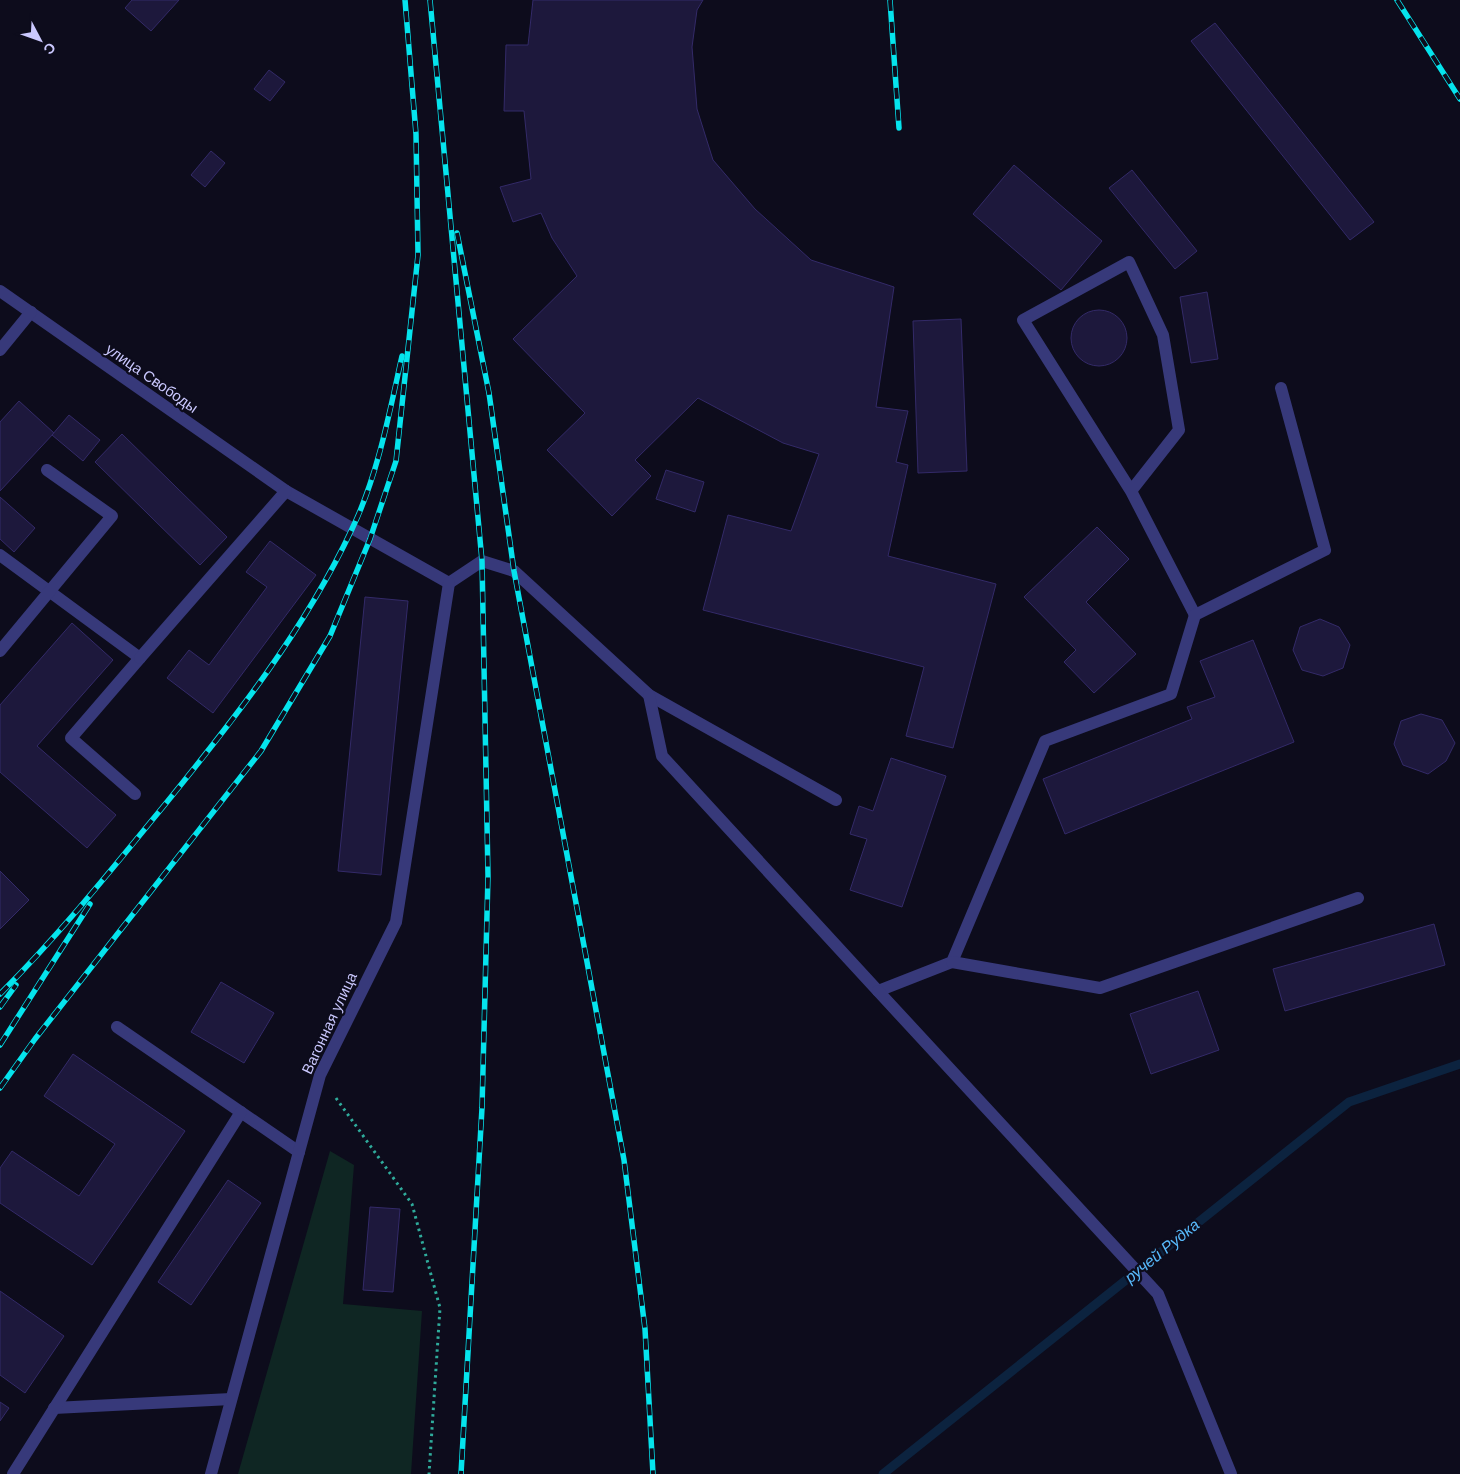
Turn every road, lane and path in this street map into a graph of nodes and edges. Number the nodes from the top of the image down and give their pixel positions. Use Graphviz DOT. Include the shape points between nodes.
graph roads {
  1 [pos="0,291"];
  2 [pos="31,312"];
  3 [pos="0,350"];
  4 [pos="1281,388"];
  5 [pos="47,470"];
  6 [pos="286,491"];
  7 [pos="1131,491"];
  8 [pos="0,555"];
  9 [pos="449,583"];
  10 [pos="50,591"];
  11 [pos="1195,615"];
  12 [pos="0,651"];
  13 [pos="140,658"];
  14 [pos="649,695"];
  15 [pos="135,794"];
  16 [pos="836,800"];
  17 [pos="1358,898"];
  18 [pos="952,962"];
  19 [pos="878,991"];
  20 [pos="117,1027"];
  21 [pos="320,1075"];
  22 [pos="241,1112"];
  23 [pos="299,1152"];
  24 [pos="231,1400"];
  25 [pos="54,1408"];
  26 [pos="13,1474"];
  27 [pos="211,1474"];
  28 [pos="429,1474"];
  29 [pos="1230,1474"];
  1 -- 2 [label="street, улица Свободы"];
  2 -- 3 [label="street"];
  2 -- 6 [label="street, улица Свободы"];
  4 -- 11 [label="street" via="1325,550"];
  5 -- 10 [label="street" via="112,516"];
  6 -- 9 [label="street, улица Свободы"];
  6 -- 13 [label="street"];
  7 -- 7 [label="street" via="1024,320 1129,262 1164,335 1179,430"];
  7 -- 11 [label="street"];
  8 -- 10 [label="street"];
  9 -- 14 [label="street" via="482,561 514,571"];
  9 -- 21 [label="street, Вагонная улица" via="396,922"];
  10 -- 12 [label="street"];
  10 -- 13 [label="street"];
  11 -- 18 [label="street" via="1171,694 1045,741"];
  13 -- 15 [label="street" via="71,738"];
  14 -- 16 [label="street"];
  14 -- 19 [label="street" via="662,756"];
  17 -- 18 [label="street" via="1100,988"];
  18 -- 19 [label="street"];
  19 -- 29 [label="street" via="1158,1294"];
  20 -- 22 [label="street"];
  21 -- 23 [label="street, Вагонная улица"];
  21 -- 28 [label="path" via="412,1204 440,1308"];
  22 -- 23 [label="street"];
  22 -- 25 [label="street"];
  23 -- 24 [label="street, Вагонная улица"];
  24 -- 25 [label="street"];
  24 -- 27 [label="street, Вагонная улица"];
  25 -- 26 [label="street"];
}
